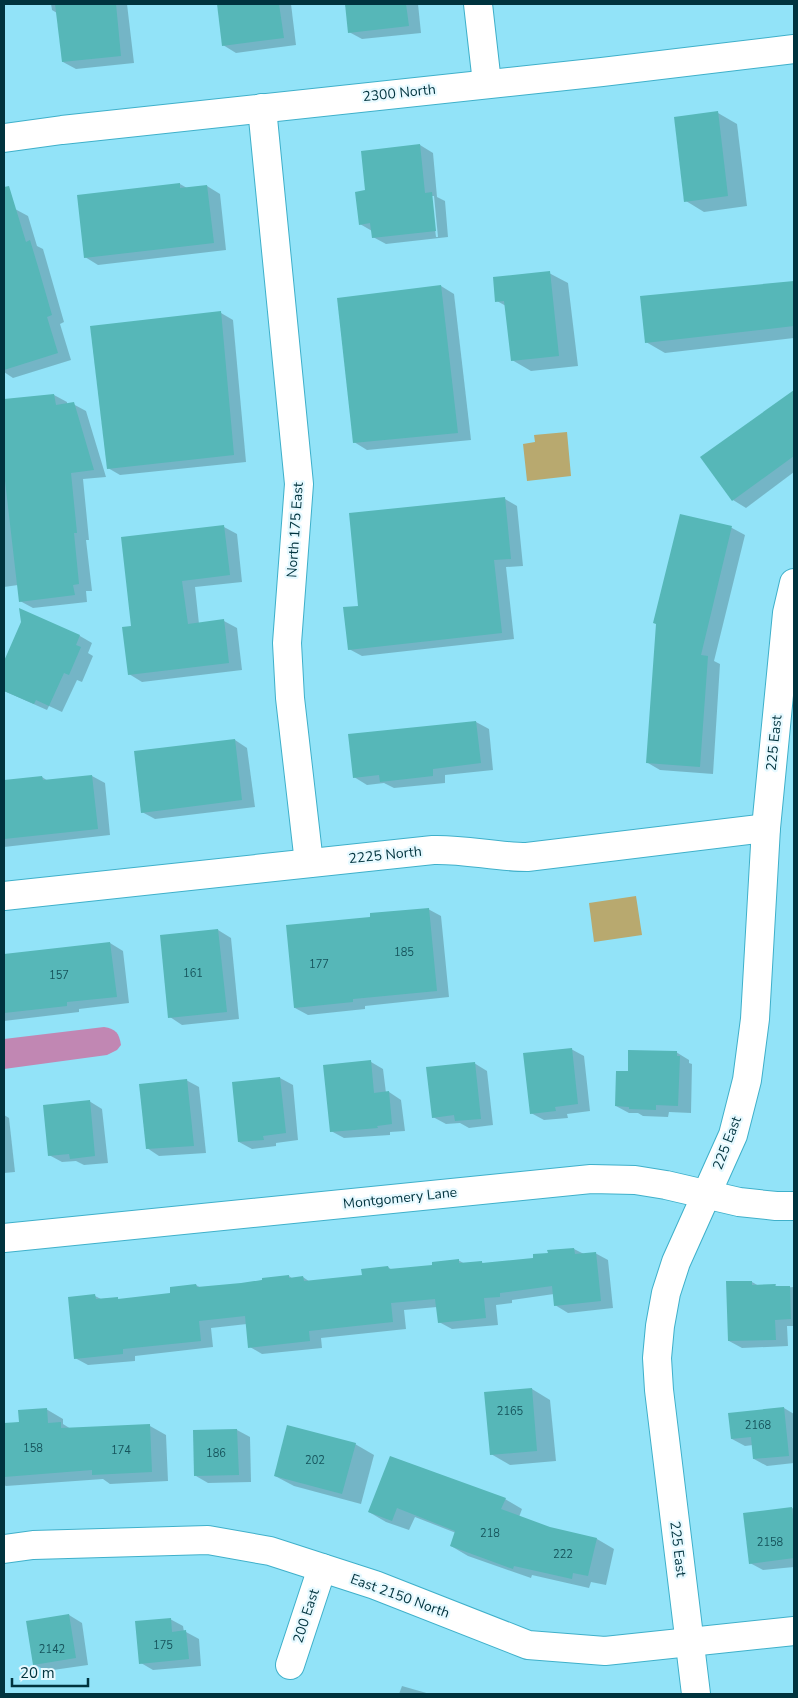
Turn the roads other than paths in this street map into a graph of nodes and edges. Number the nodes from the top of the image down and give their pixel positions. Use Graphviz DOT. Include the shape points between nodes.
graph roads {
  1 [pos="478,4"];
  2 [pos="794,49"];
  3 [pos="487,83"];
  4 [pos="262,108"];
  5 [pos="4,138"];
  6 [pos="794,583"];
  7 [pos="766,828"];
  8 [pos="309,863"];
  9 [pos="4,896"];
  10 [pos="706,1195"];
  11 [pos="794,1206"];
  12 [pos="4,1238"];
  13 [pos="4,1549"];
  14 [pos="322,1568"];
  15 [pos="794,1631"];
  16 [pos="690,1642"];
  17 [pos="290,1665"];
  18 [pos="696,1694"];
  1 -- 3 [label="street"];
  2 -- 3 [label="street, 2300 North"];
  3 -- 4 [label="street, 2300 North"];
  4 -- 5 [label="street, 2300 North"];
  4 -- 8 [label="street, North 175 East" via="299,484 287,644"];
  6 -- 7 [label="street, 225 East" via="787,613"];
  7 -- 8 [label="street, 2225 North" via="527,857 451,849"];
  7 -- 10 [label="street, 225 East" via="755,1019 747,1080 733,1135"];
  8 -- 9 [label="street, 2225 North"];
  10 -- 11 [label="street, Montgomery Lane" via="739,1202"];
  10 -- 12 [label="street, Montgomery Lane" via="659,1184 591,1179"];
  10 -- 16 [label="street, 225 East" via="676,1262 666,1294 657,1358"];
  13 -- 14 [label="street, East 2150 North" via="33,1545 208,1540 270,1550"];
  14 -- 16 [label="street, East 2150 North" via="375,1585 528,1645 605,1651"];
  14 -- 17 [label="street, 200 East"];
  15 -- 16 [label="street, East 2150 North"];
  16 -- 18 [label="street, 225 East"];
}
